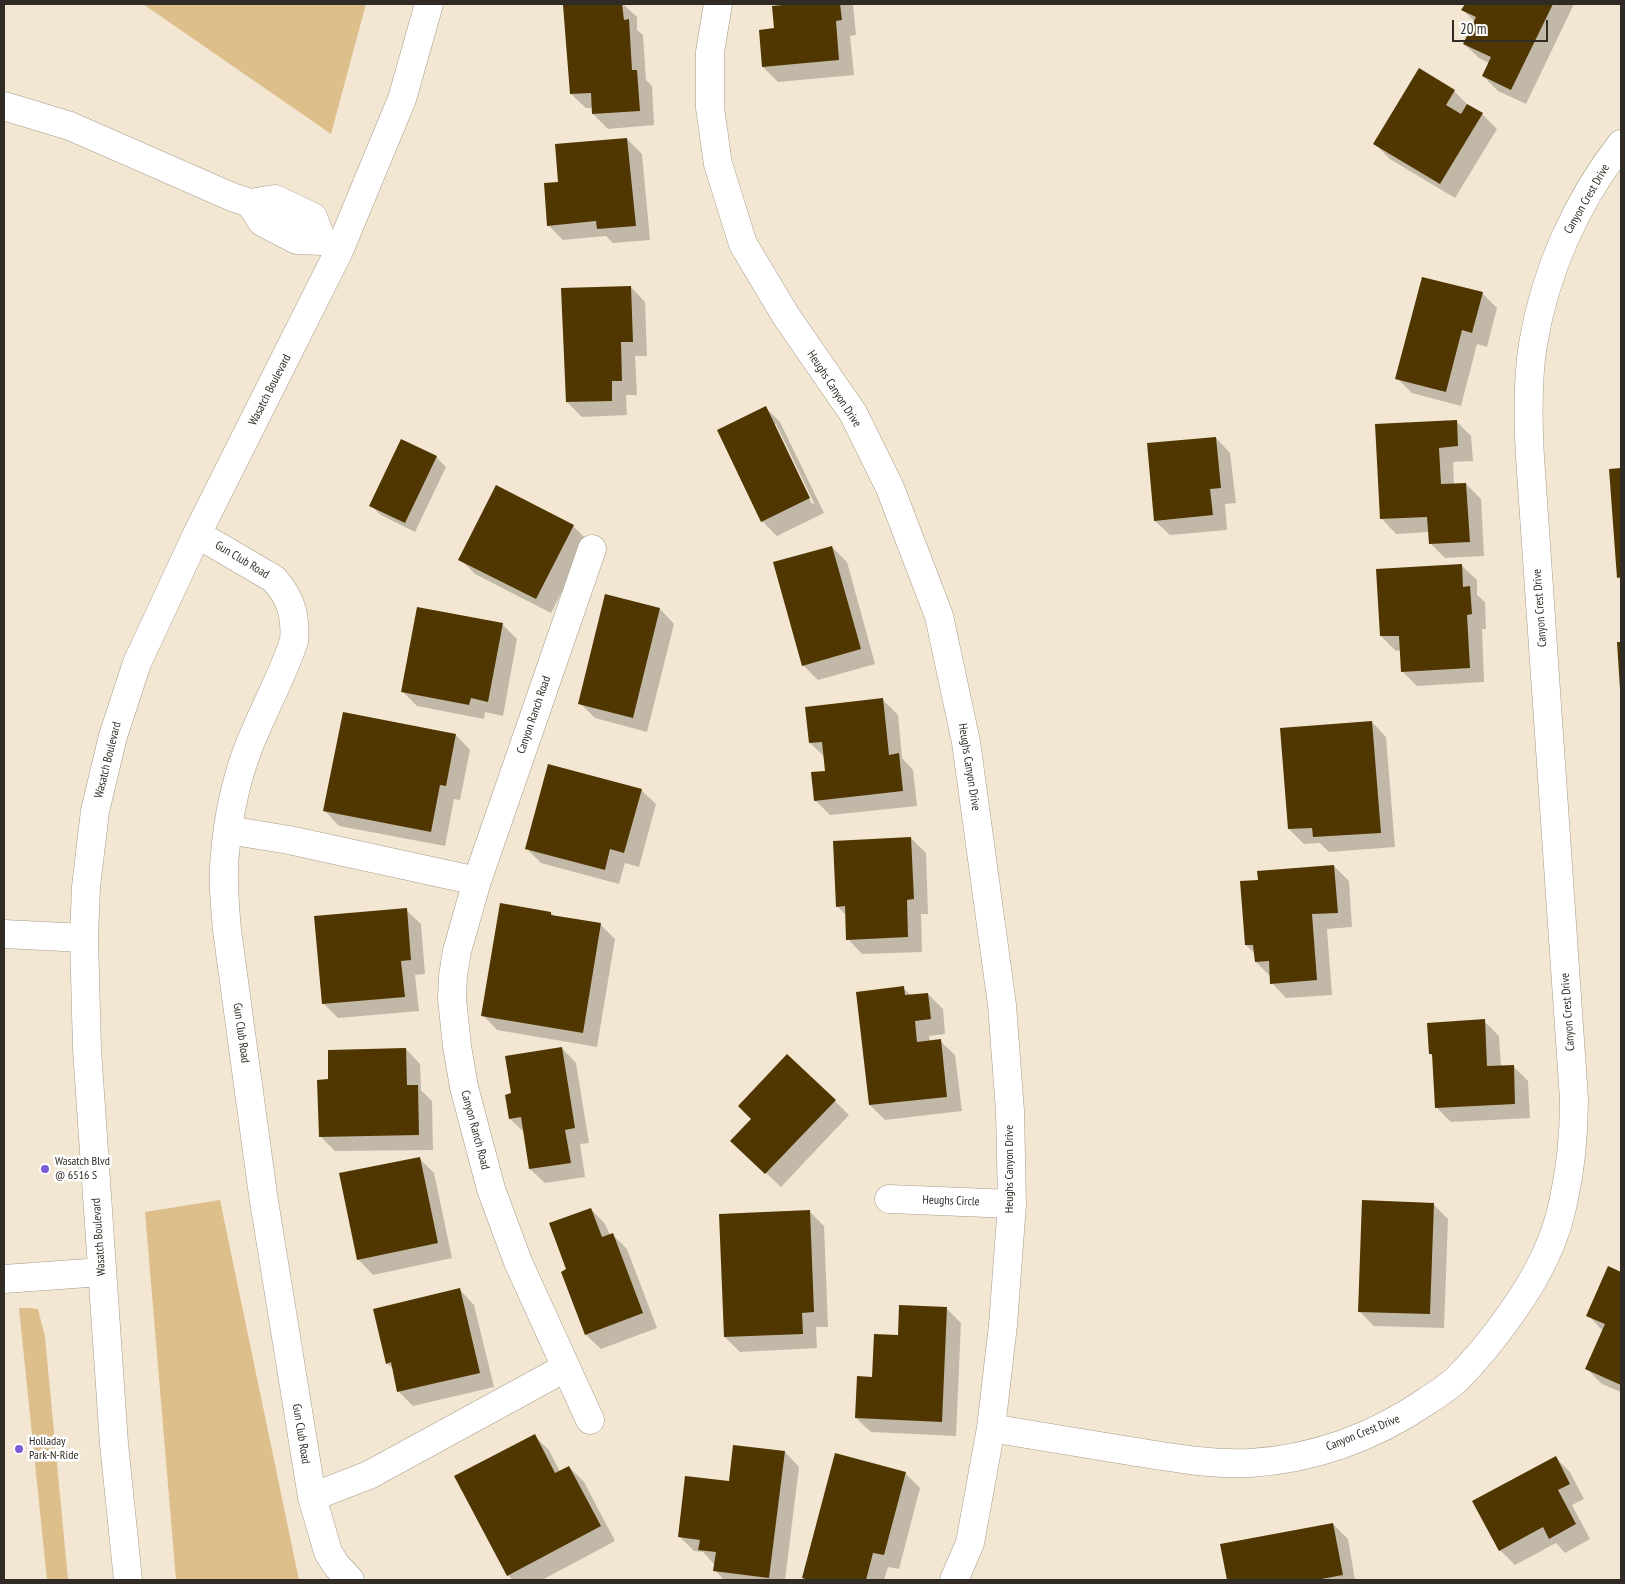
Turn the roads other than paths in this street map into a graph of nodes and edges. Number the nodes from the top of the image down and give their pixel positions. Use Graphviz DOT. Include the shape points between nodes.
graph roads {
  1 [pos="429,4"];
  2 [pos="718,4"];
  3 [pos="4,106"];
  4 [pos="1621,144"];
  5 [pos="331,246"];
  6 [pos="197,534"];
  7 [pos="592,549"];
  8 [pos="228,830"];
  9 [pos="477,881"];
  10 [pos="4,934"];
  11 [pos="84,938"];
  12 [pos="889,1199"];
  13 [pos="1012,1204"];
  14 [pos="102,1272"];
  15 [pos="4,1279"];
  16 [pos="565,1368"];
  17 [pos="590,1420"];
  18 [pos="990,1428"];
  19 [pos="312,1497"];
  20 [pos="128,1580"];
  21 [pos="350,1580"];
  22 [pos="954,1580"];
  1 -- 5 [label="street, Wasatch Boulevard" via="402,99"];
  2 -- 13 [label="street, Heughs Canyon Drive" via="710,52 710,108 718,164 743,244 786,316 853,413 890,488 940,616 966,742 1002,1005 1010,1112"];
  3 -- 5 [label="street" via="70,126 250,202 262,222 297,240"];
  4 -- 18 [label="street, Canyon Crest Drive" via="1587,194 1555,263 1540,308 1529,383 1530,458 1574,1129 1563,1204 1537,1273 1500,1330 1454,1381 1405,1416 1378,1430 1312,1454 1249,1463 1217,1462 1172,1458"];
  5 -- 6 [label="street, Wasatch Boulevard"];
  6 -- 8 [label="street, Gun Club Road" via="274,580 290,601 294,614 294,641 243,763"];
  6 -- 11 [label="street, Wasatch Boulevard" via="137,663 113,736 95,811"];
  7 -- 9 [label="street, Canyon Ranch Road"];
  8 -- 9 [label="street"];
  8 -- 19 [label="street, Gun Club Road" via="224,880 227,930 263,1195"];
  9 -- 16 [label="street, Canyon Ranch Road" via="453,976 456,1046 491,1190 518,1262"];
  10 -- 11 [label="street"];
  11 -- 14 [label="street, Wasatch Boulevard" via="87,1049"];
  12 -- 13 [label="street, Heughs Circle"];
  13 -- 18 [label="street, Heughs Canyon Drive" via="1003,1325"];
  14 -- 15 [label="street"];
  14 -- 20 [label="street, Wasatch Boulevard" via="114,1444"];
  16 -- 17 [label="street, Canyon Ranch Road"];
  16 -- 19 [label="street" via="369,1475"];
  18 -- 22 [label="street, Heughs Canyon Drive" via="970,1543"];
  19 -- 21 [label="street, Gun Club Road" via="328,1552"];
}
